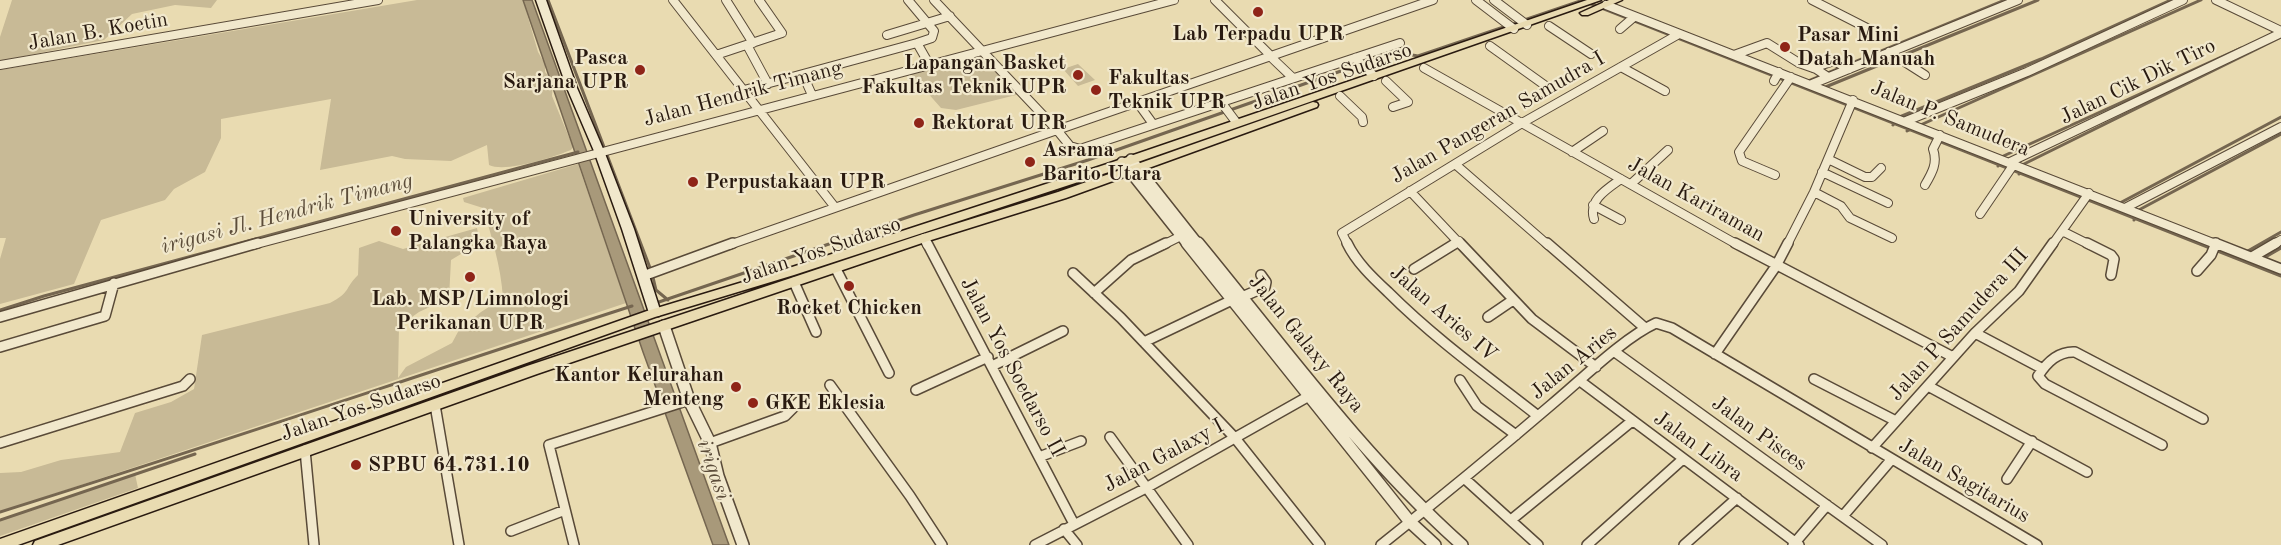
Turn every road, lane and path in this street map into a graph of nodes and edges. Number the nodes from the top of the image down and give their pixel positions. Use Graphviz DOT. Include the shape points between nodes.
graph roads {
  1 [pos="378,0"];
  2 [pos="542,0"];
  3 [pos="673,0"];
  4 [pos="726,0"];
  5 [pos="759,0"];
  6 [pos="908,0"];
  7 [pos="934,0"];
  8 [pos="1174,0"];
  9 [pos="1215,0"];
  10 [pos="1433,0"];
  11 [pos="1476,0"];
  12 [pos="1494,0"];
  13 [pos="1617,0"];
  14 [pos="1812,0"];
  15 [pos="2018,0"];
  16 [pos="2183,0"];
  17 [pos="2216,0"];
  18 [pos="1595,4"];
  19 [pos="950,16"];
  20 [pos="1630,20"];
  21 [pos="928,24"];
  22 [pos="1520,24"];
  23 [pos="1549,26"];
  24 [pos="1867,28"];
  25 [pos="1620,29"];
  26 [pos="2281,32"];
  27 [pos="887,35"];
  28 [pos="1674,37"];
  29 [pos="917,43"];
  30 [pos="1400,43"];
  31 [pos="750,44"];
  32 [pos="1490,46"];
  33 [pos="982,51"];
  34 [pos="1889,52"];
  35 [pos="1591,54"];
  36 [pos="716,55"];
  37 [pos="1734,55"];
  38 [pos="1272,58"];
  39 [pos="1359,61"];
  40 [pos="929,64"];
  41 [pos="0,65"];
  42 [pos="1621,67"];
  43 [pos="1424,68"];
  44 [pos="1813,68"];
  45 [pos="1849,69"];
  46 [pos="802,75"];
  47 [pos="1925,75"];
  48 [pos="1374,76"];
  49 [pos="1828,77"];
  50 [pos="1293,78"];
  51 [pos="1386,81"];
  52 [pos="1788,81"];
  53 [pos="768,84"];
  54 [pos="1812,84"];
  55 [pos="1550,89"];
  56 [pos="744,90"];
  57 [pos="1665,91"];
  58 [pos="812,95"];
  59 [pos="1340,96"];
  60 [pos="1316,100"];
  61 [pos="1850,105"];
  62 [pos="1140,106"];
  63 [pos="1225,107"];
  64 [pos="1393,107"];
  65 [pos="760,109"];
  66 [pos="1906,121"];
  67 [pos="1236,122"];
  68 [pos="1364,122"];
  69 [pos="1522,123"];
  70 [pos="1153,124"];
  71 [pos="2281,127"];
  72 [pos="1057,130"];
  73 [pos="1603,131"];
  74 [pos="1940,135"];
  75 [pos="1668,150"];
  76 [pos="1572,152"];
  77 [pos="596,153"];
  78 [pos="1828,159"];
  79 [pos="2012,163"];
  80 [pos="1455,164"];
  81 [pos="1130,165"];
  82 [pos="1881,168"];
  83 [pos="1822,172"];
  84 [pos="1775,175"];
  85 [pos="1621,179"];
  86 [pos="1631,184"];
  87 [pos="1925,185"];
  88 [pos="1410,191"];
  89 [pos="1814,192"];
  90 [pos="2089,193"];
  91 [pos="1888,203"];
  92 [pos="1593,205"];
  93 [pos="834,206"];
  94 [pos="2125,208"];
  95 [pos="1980,214"];
  96 [pos="1594,219"];
  97 [pos="1621,220"];
  98 [pos="1347,228"];
  99 [pos="2062,231"];
  100 [pos="1181,236"];
  101 [pos="924,238"];
  102 [pos="1892,238"];
  103 [pos="2281,240"];
  104 [pos="1459,241"];
  105 [pos="2216,243"];
  106 [pos="2252,257"];
  107 [pos="198,259"];
  108 [pos="1776,266"];
  109 [pos="1414,268"];
  110 [pos="196,269"];
  111 [pos="836,269"];
  112 [pos="1213,269"];
  113 [pos="2281,269"];
  114 [pos="2197,271"];
  115 [pos="1073,273"];
  116 [pos="2111,275"];
  117 [pos="643,276"];
  118 [pos="1262,276"];
  119 [pos="792,277"];
  120 [pos="114,283"];
  121 [pos="1094,293"];
  122 [pos="1237,298"];
  123 [pos="1513,300"];
  124 [pos="652,308"];
  125 [pos="0,317"];
  126 [pos="1488,317"];
  127 [pos="659,327"];
  128 [pos="1645,328"];
  129 [pos="1063,331"];
  130 [pos="816,332"];
  131 [pos="1975,333"];
  132 [pos="1144,342"];
  133 [pos="0,347"];
  134 [pos="1615,352"];
  135 [pos="1715,354"];
  136 [pos="1953,357"];
  137 [pos="990,361"];
  138 [pos="1596,367"];
  139 [pos="1295,369"];
  140 [pos="2043,369"];
  141 [pos="889,373"];
  142 [pos="495,377"];
  143 [pos="190,379"];
  144 [pos="1814,379"];
  145 [pos="1460,380"];
  146 [pos="1580,381"];
  147 [pos="830,385"];
  148 [pos="1928,386"];
  149 [pos="916,390"];
  150 [pos="1309,396"];
  151 [pos="801,400"];
  152 [pos="683,402"];
  153 [pos="435,405"];
  154 [pos="1538,416"];
  155 [pos="2203,419"];
  156 [pos="1632,421"];
  157 [pos="1896,421"];
  158 [pos="1516,435"];
  159 [pos="1110,436"];
  160 [pos="1235,438"];
  161 [pos="1081,441"];
  162 [pos="2032,441"];
  163 [pos="0,443"];
  164 [pos="710,443"];
  165 [pos="2162,445"];
  166 [pos="1872,448"];
  167 [pos="305,450"];
  168 [pos="1039,457"];
  169 [pos="1683,459"];
  170 [pos="1891,460"];
  171 [pos="2087,472"];
  172 [pos="2007,478"];
  173 [pos="1466,479"];
  174 [pos="1146,488"];
  175 [pos="194,489"];
  176 [pos="150,498"];
  177 [pos="1737,498"];
  178 [pos="1827,505"];
  179 [pos="566,510"];
  180 [pos="1424,511"];
  181 [pos="1843,516"];
  182 [pos="1071,519"];
  183 [pos="1511,520"];
  184 [pos="1410,522"];
  185 [pos="1064,529"];
  186 [pos="511,531"];
  187 [pos="1796,544"];
  188 [pos="0,545"];
  189 [pos="40,545"];
  190 [pos="48,545"];
  191 [pos="314,545"];
  192 [pos="459,545"];
  193 [pos="574,545"];
  194 [pos="743,545"];
  195 [pos="942,545"];
  196 [pos="1035,545"];
  197 [pos="1077,545"];
  198 [pos="1188,545"];
  199 [pos="1320,545"];
  200 [pos="1381,545"];
  201 [pos="1436,545"];
  202 [pos="1462,545"];
  203 [pos="1538,545"];
  204 [pos="1587,545"];
  205 [pos="1684,545"];
  206 [pos="1882,545"];
  207 [pos="2037,545"];
  1 -- 41 [label="street, Jalan B. Koetin"];
  2 -- 77 [label="main road"];
  3 -- 36 [label="street"];
  4 -- 31 [label="street"];
  5 -- 31 [label="street" via="782,33"];
  6 -- 21 [label="street"];
  7 -- 19 [label="street"];
  8 -- 33 [label="street, Jalan Hendrik Timang"];
  9 -- 38 [label="street"];
  10 -- 38 [label="street"];
  11 -- 22 [label="street" via="1504,21"];
  12 -- 22 [label="street"];
  13 -- 18 [label="main road, Jalan Yos Sudarso"];
  14 -- 24 [label="street"];
  15 -- 34 [label="street"];
  16 -- 66 [label="street" via="2027,72"];
  17 -- 26 [label="street"];
  18 -- 20 [label="street, Jalan P. Samudera"];
  18 -- 22 [label="main road, Jalan Yos Sudarso"];
  18 -- 23 [label="main road, Jalan Yos Sudarso"];
  19 -- 21 [label="street"];
  19 -- 33 [label="street"];
  20 -- 25 [label="street"];
  20 -- 28 [label="street, Jalan P. Samudera"];
  21 -- 27 [label="street"];
  21 -- 29 [label="street" via="934,36"];
  22 -- 48 [label="main road, Jalan Yos Sudarso"];
  23 -- 32 [label="main road, Jalan Yos Sudarso"];
  23 -- 35 [label="street"];
  26 -- 79 [label="street, Jalan Cik Dik Tiro"];
  28 -- 37 [label="street, Jalan P. Samudera"];
  28 -- 42 [label="street, Jalan Pangeran Samudra I"];
  29 -- 40 [label="street"];
  29 -- 46 [label="street"];
  30 -- 39 [label="street"];
  31 -- 36 [label="street"];
  31 -- 53 [label="street"];
  32 -- 43 [label="main road, Jalan Yos Sudarso"];
  32 -- 55 [label="street"];
  33 -- 40 [label="street, Jalan Hendrik Timang"];
  33 -- 72 [label="street"];
  34 -- 45 [label="street"];
  34 -- 47 [label="street"];
  36 -- 56 [label="street"];
  37 -- 44 [label="street" via="1767,43"];
  37 -- 52 [label="street, Jalan P. Samudera"];
  38 -- 50 [label="street"];
  38 -- 72 [label="street"];
  39 -- 48 [label="street"];
  39 -- 50 [label="street"];
  40 -- 58 [label="street, Jalan Hendrik Timang"];
  42 -- 57 [label="street"];
  42 -- 69 [label="street, Jalan Pangeran Samudra I"];
  43 -- 51 [label="main road, Jalan Yos Sudarso"];
  43 -- 69 [label="street, Jalan Kariraman"];
  44 -- 45 [label="street" via="1834,61"];
  44 -- 49 [label="street"];
  45 -- 49 [label="street"];
  46 -- 53 [label="street"];
  46 -- 58 [label="street"];
  48 -- 60 [label="main road, Jalan Yos Sudarso"];
  49 -- 54 [label="street"];
  50 -- 63 [label="street"];
  51 -- 59 [label="main road, Jalan Yos Sudarso"];
  51 -- 64 [label="street" via="1408,102"];
  52 -- 54 [label="street, Jalan P. Samudera"];
  52 -- 84 [label="street" via="1739,152 1742,161"];
  53 -- 56 [label="street"];
  54 -- 61 [label="street, Jalan P. Samudera"];
  56 -- 65 [label="street"];
  58 -- 65 [label="street, Jalan Hendrik Timang"];
  59 -- 60 [label="main road, Jalan Yos Sudarso"];
  59 -- 68 [label="street"];
  60 -- 67 [label="main road, Jalan Yos Sudarso"];
  60 -- 81 [label="main road, Jalan Yos Sudarso"];
  61 -- 66 [label="street, Jalan P. Samudera"];
  61 -- 78 [label="street"];
  62 -- 70 [label="street"];
  63 -- 67 [label="street"];
  63 -- 70 [label="street"];
  65 -- 77 [label="street, Jalan Hendrik Timang"];
  65 -- 93 [label="street"];
  66 -- 74 [label="street, Jalan P. Samudera"];
  67 -- 81 [label="main road, Jalan Yos Sudarso"];
  69 -- 76 [label="street, Jalan Kariraman"];
  69 -- 80 [label="street, Jalan Pangeran Samudra I"];
  70 -- 72 [label="street" via="1076,149"];
  71 -- 94 [label="street"];
  72 -- 93 [label="street"];
  73 -- 76 [label="street"];
  74 -- 79 [label="street, Jalan P. Samudera"];
  74 -- 87 [label="street" via="1935,146 1937,158"];
  75 -- 86 [label="street"];
  76 -- 85 [label="street, Jalan Kariraman"];
  77 -- 107 [label="street, Jalan Hendrik Timang"];
  77 -- 117 [label="main road"];
  78 -- 82 [label="street" via="1865,177 1872,177"];
  78 -- 83 [label="street"];
  79 -- 90 [label="street, Jalan P. Samudera"];
  79 -- 95 [label="street"];
  80 -- 88 [label="street, Jalan Pangeran Samudra I"];
  80 -- 128 [label="street"];
  81 -- 100 [label="street, Jalan Galaxy Raya"];
  81 -- 101 [label="main road, Jalan Yos Sudarso" via="1062,195"];
  81 -- 112 [label="street, Jalan Galaxy Raya"];
  81 -- 119 [label="main road, Jalan Yos Sudarso"];
  83 -- 89 [label="street"];
  83 -- 91 [label="street"];
  85 -- 86 [label="street, Jalan Kariraman"];
  85 -- 92 [label="street"];
  86 -- 108 [label="street, Jalan Kariraman"];
  88 -- 98 [label="street, Jalan Pangeran Samudra I"];
  88 -- 104 [label="street"];
  89 -- 102 [label="street" via="1836,202 1850,218"];
  89 -- 108 [label="street"];
  90 -- 94 [label="street, Jalan P. Samudera"];
  90 -- 99 [label="street, Jalan P Samudera III"];
  92 -- 96 [label="street"];
  92 -- 97 [label="street"];
  93 -- 117 [label="street"];
  94 -- 105 [label="street, Jalan P. Samudera"];
  98 -- 154 [label="street, Jalan Aries IV" via="1342,233 1344,240 1386,290"];
  99 -- 116 [label="street" via="2110,255 2114,259"];
  99 -- 131 [label="street, Jalan P Samudera III" via="2019,291"];
  100 -- 112 [label="street, Jalan Galaxy Raya"];
  100 -- 121 [label="street" via="1131,260"];
  101 -- 111 [label="main road, Jalan Yos Sudarso"];
  101 -- 137 [label="street, Jalan Yos Soedarso II"];
  103 -- 106 [label="street"];
  104 -- 109 [label="street"];
  104 -- 123 [label="street"];
  105 -- 106 [label="street, Jalan P. Samudera"];
  105 -- 114 [label="street"];
  106 -- 113 [label="street, Jalan P. Samudera"];
  107 -- 110 [label="street"];
  107 -- 120 [label="street"];
  108 -- 135 [label="street"];
  108 -- 136 [label="street, Jalan Kariraman"];
  111 -- 119 [label="main road, Jalan Yos Sudarso"];
  111 -- 141 [label="street"];
  112 -- 122 [label="street, Jalan Galaxy Raya"];
  115 -- 121 [label="street"];
  117 -- 124 [label="main road"];
  118 -- 122 [label="street" via="1265,287"];
  119 -- 124 [label="main road, Jalan Yos Sudarso"];
  119 -- 127 [label="main road, Jalan Yos Sudarso"];
  119 -- 130 [label="street"];
  120 -- 125 [label="street"];
  120 -- 133 [label="street" via="105,316"];
  121 -- 132 [label="street"];
  122 -- 132 [label="street"];
  122 -- 139 [label="street, Jalan Galaxy Raya"];
  123 -- 126 [label="street"];
  123 -- 138 [label="street" via="1540,327"];
  124 -- 142 [label="main road, Jalan Yos Sudarso" via="631,321"];
  127 -- 142 [label="main road, Jalan Yos Sudarso"];
  127 -- 152 [label="street"];
  128 -- 134 [label="street, Jalan Aries"];
  128 -- 135 [label="street, Jalan Aries" via="1662,323"];
  129 -- 137 [label="street"];
  131 -- 136 [label="street, Jalan P Samudera III"];
  131 -- 140 [label="street"];
  132 -- 160 [label="street"];
  134 -- 138 [label="street, Jalan Aries"];
  134 -- 178 [label="street, Jalan Pisces"];
  135 -- 166 [label="street, Jalan Aries"];
  136 -- 148 [label="street, Jalan P Samudera III"];
  137 -- 149 [label="street"];
  137 -- 168 [label="street, Jalan Yos Soedarso II"];
  138 -- 146 [label="street, Jalan Aries"];
  139 -- 150 [label="street, Jalan Galaxy Raya"];
  139 -- 180 [label="street, Jalan Galaxy Raya"];
  140 -- 155 [label="street" via="2060,353 2075,352"];
  140 -- 165 [label="street" via="2038,376 2045,384"];
  142 -- 153 [label="main road, Jalan Yos Sudarso"];
  142 -- 176 [label="main road, Jalan Yos Sudarso"];
  143 -- 163 [label="street" via="183,386"];
  144 -- 157 [label="street"];
  145 -- 158 [label="street" via="1477,406"];
  146 -- 154 [label="street, Jalan Aries"];
  146 -- 156 [label="street, Jalan Libra"];
  147 -- 195 [label="street"];
  148 -- 157 [label="street, Jalan P Samudera III"];
  148 -- 162 [label="street"];
  150 -- 160 [label="street, Jalan Galaxy I"];
  150 -- 184 [label="street, Jalan Galaxy Raya"];
  151 -- 164 [label="street" via="785,417"];
  152 -- 164 [label="street"];
  152 -- 179 [label="street" via="549,445"];
  153 -- 167 [label="main road, Jalan Yos Sudarso"];
  153 -- 192 [label="street"];
  154 -- 158 [label="street, Jalan Aries"];
  156 -- 169 [label="street, Jalan Libra"];
  156 -- 183 [label="street"];
  157 -- 166 [label="street, Jalan P Samudera III"];
  158 -- 173 [label="street, Jalan Aries"];
  159 -- 174 [label="street"];
  160 -- 174 [label="street, Jalan Galaxy I"];
  160 -- 199 [label="street"];
  161 -- 168 [label="street"];
  162 -- 171 [label="street"];
  162 -- 172 [label="street"];
  164 -- 194 [label="street"];
  166 -- 170 [label="street, Jalan Sagitarius"];
  167 -- 175 [label="main road, Jalan Yos Sudarso"];
  167 -- 191 [label="street"];
  168 -- 182 [label="street, Jalan Yos Soedarso II"];
  169 -- 177 [label="street, Jalan Libra"];
  169 -- 204 [label="street"];
  170 -- 181 [label="street"];
  170 -- 207 [label="street, Jalan Sagitarius"];
  173 -- 180 [label="street, Jalan Aries"];
  173 -- 183 [label="street"];
  174 -- 182 [label="street, Jalan Galaxy I"];
  174 -- 198 [label="street"];
  175 -- 176 [label="main road, Jalan Yos Sudarso"];
  175 -- 190 [label="street"];
  176 -- 188 [label="main road, Jalan Yos Sudarso"];
  176 -- 189 [label="main road, Jalan Yos Sudarso"];
  177 -- 187 [label="street, Jalan Libra"];
  177 -- 205 [label="street"];
  178 -- 181 [label="street, Jalan Pisces"];
  178 -- 187 [label="street"];
  179 -- 186 [label="street"];
  179 -- 193 [label="street"];
  180 -- 184 [label="street"];
  180 -- 202 [label="street, Jalan Galaxy Raya"];
  181 -- 206 [label="street, Jalan Pisces"];
  182 -- 185 [label="street, Jalan Galaxy I"];
  183 -- 203 [label="street"];
  184 -- 200 [label="street"];
  184 -- 201 [label="street, Jalan Galaxy Raya"];
  185 -- 196 [label="street, Jalan Galaxy I"];
  185 -- 197 [label="street"];
}
